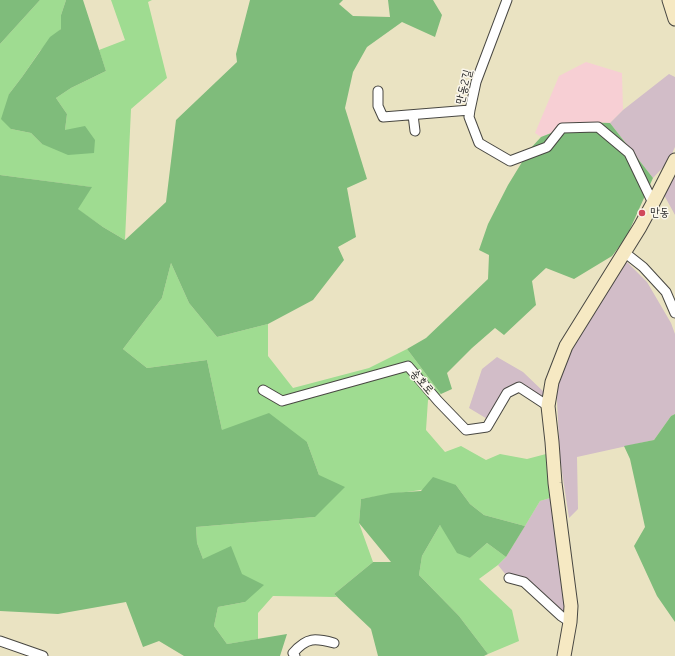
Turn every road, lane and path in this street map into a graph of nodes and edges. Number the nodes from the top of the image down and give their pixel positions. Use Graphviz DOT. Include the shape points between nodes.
graph roads {
  1 [pos="507,0"];
  2 [pos="669,0"];
  3 [pos="675,18"];
  4 [pos="378,91"];
  5 [pos="470,110"];
  6 [pos="413,115"];
  7 [pos="415,131"];
  8 [pos="675,160"];
  9 [pos="654,203"];
  10 [pos="624,252"];
  11 [pos="675,313"];
  12 [pos="263,390"];
  13 [pos="548,406"];
  14 [pos="509,578"];
  15 [pos="570,622"];
  16 [pos="0,641"];
  17 [pos="334,644"];
  18 [pos="43,656"];
  19 [pos="295,656"];
  20 [pos="564,656"];
  1 -- 5 [label="street, 만동2길" via="476,82"];
  2 -- 3 [label="main road"];
  4 -- 6 [label="street" via="378,106 383,117"];
  5 -- 6 [label="street"];
  5 -- 9 [label="street, 만동2길" via="469,117 479,143 510,161 547,147 562,128 598,127 629,153"];
  6 -- 7 [label="street"];
  8 -- 9 [label="main road"];
  9 -- 10 [label="main road"];
  10 -- 11 [label="street" via="643,267 666,292"];
  10 -- 13 [label="main road" via="566,346 552,382"];
  12 -- 13 [label="street, 송호로" via="282,401 408,366 466,430 487,427 507,393 519,387"];
  13 -- 15 [label="main road" via="571,606"];
  14 -- 15 [label="street" via="524,582"];
  15 -- 20 [label="main road"];
  16 -- 18 [label="street"];
  17 -- 19 [label="street" via="319,639 308,641 301,644 293,653"];
}
